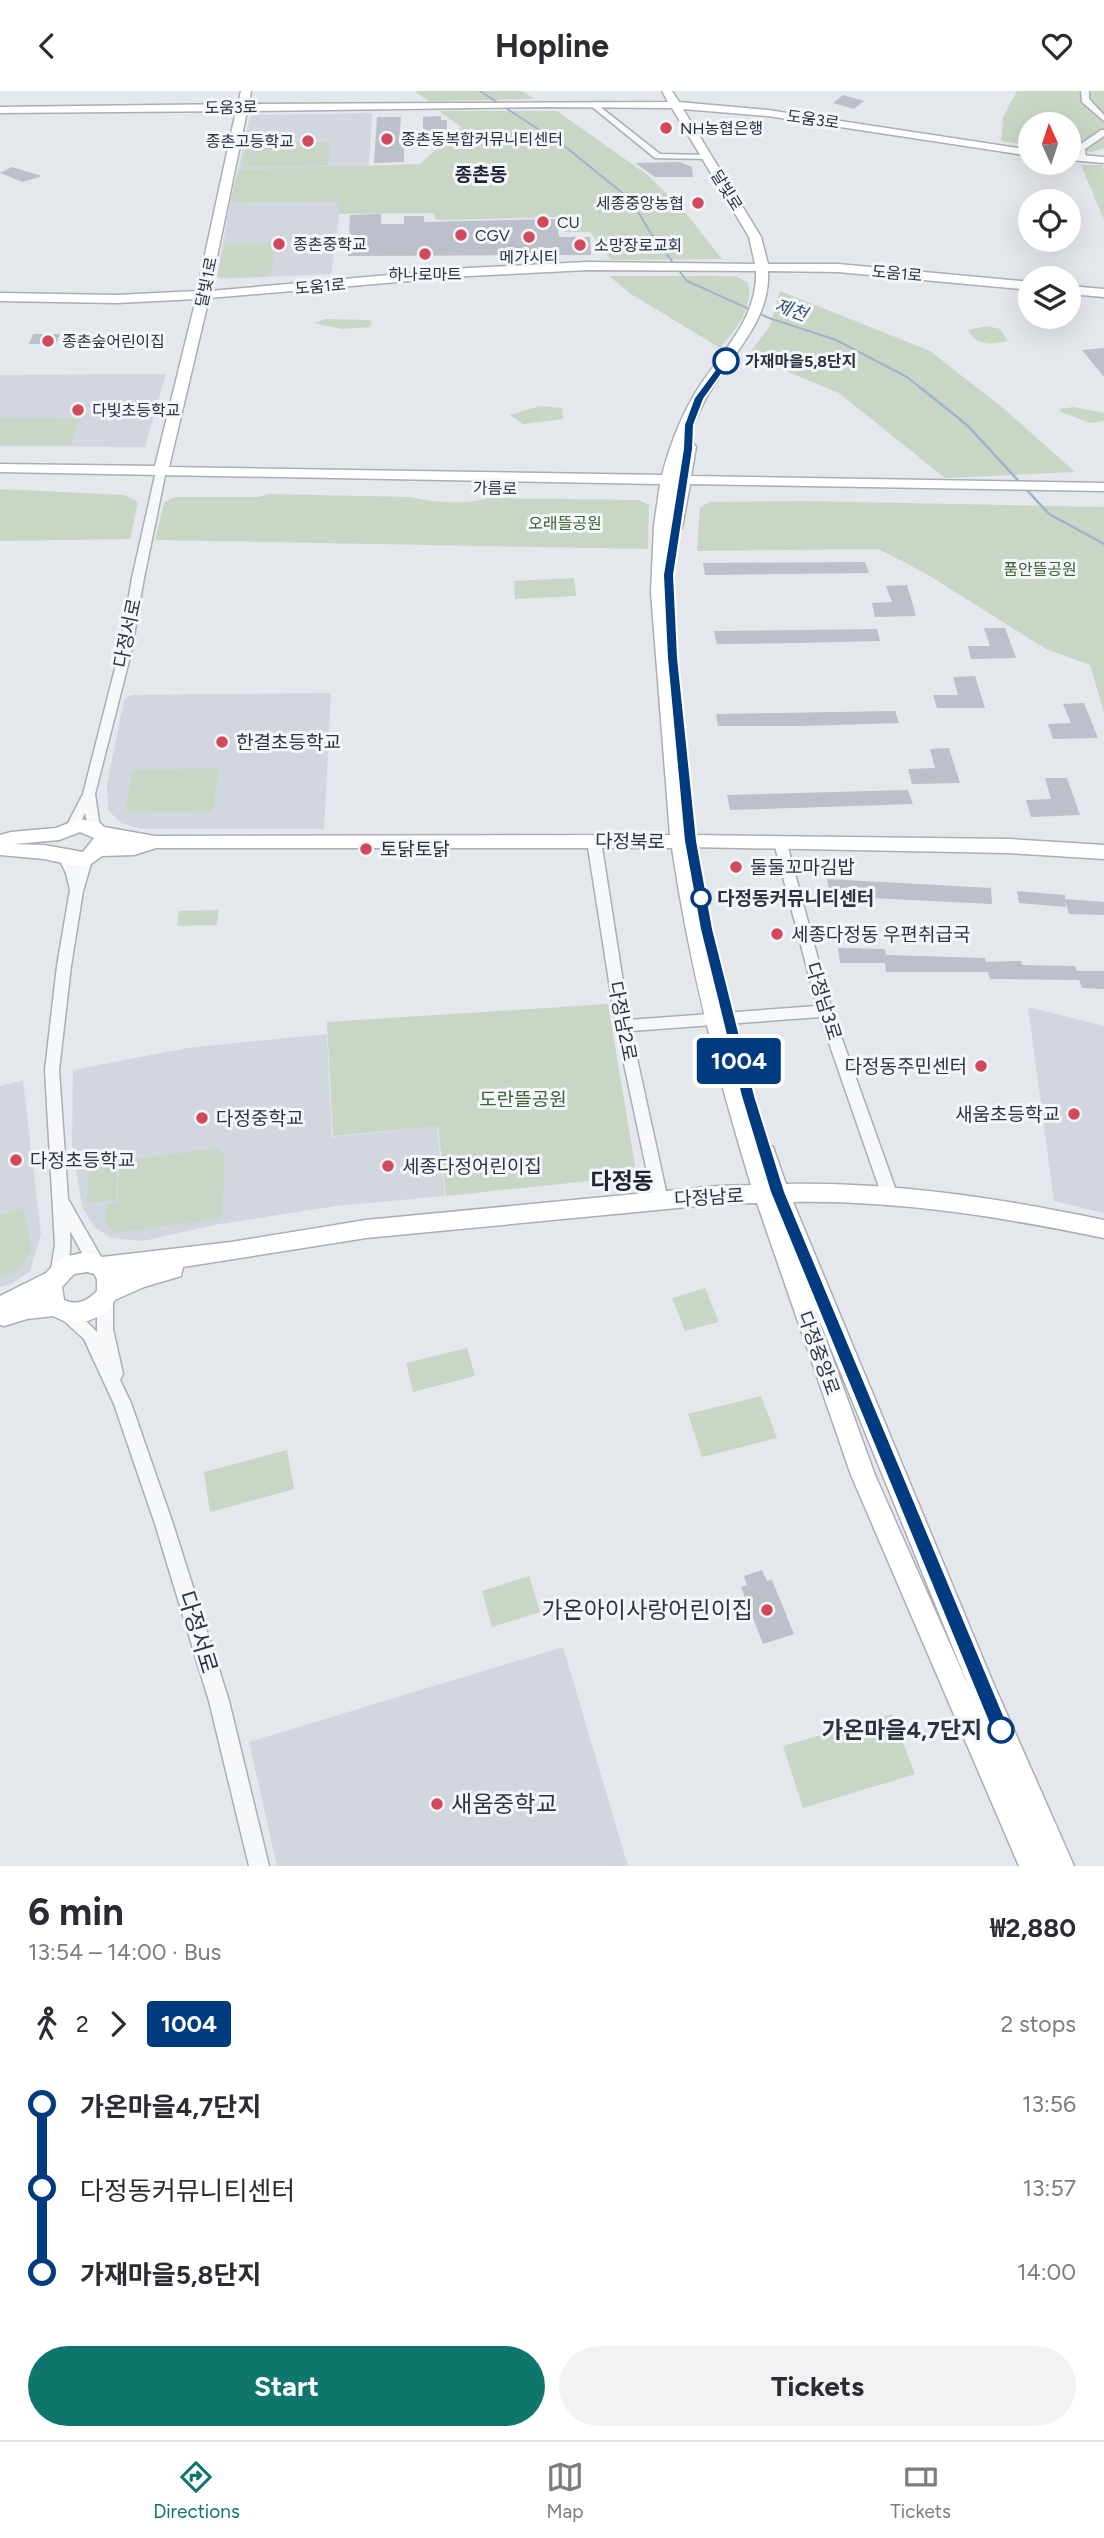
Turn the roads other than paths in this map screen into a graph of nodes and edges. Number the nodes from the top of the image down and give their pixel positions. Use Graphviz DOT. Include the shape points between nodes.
graph roads {
  1 [pos="246,91"];
  2 [pos="667,91"];
  3 [pos="1085,91"];
  4 [pos="594,104"];
  5 [pos="675,105"];
  6 [pos="243,107"];
  7 [pos="0,110"];
  8 [pos="1104,119"];
  9 [pos="1104,132"];
  10 [pos="1018,151"];
  11 [pos="706,157"];
  12 [pos="1083,158"];
  13 [pos="1104,160"];
  14 [pos="762,267"];
  15 [pos="1018,285"];
  16 [pos="1081,291"];
  17 [pos="1104,293"];
  18 [pos="204,295"];
  19 [pos="0,297"];
  20 [pos="689,425"];
  21 [pos="0,468"];
  22 [pos="160,476"];
  23 [pos="0,478"];
  24 [pos="675,486"];
  25 [pos="1104,487"];
  26 [pos="1104,498"];
  27 [pos="89,794"];
  28 [pos="65,830"];
  29 [pos="594,841"];
  30 [pos="0,842"];
  31 [pos="94,842"];
  32 [pos="685,842"];
  33 [pos="780,843"];
  34 [pos="0,848"];
  35 [pos="1104,852"];
  36 [pos="61,857"];
  37 [pos="76,891"];
  38 [pos="825,1011"];
  39 [pos="722,1019"];
  40 [pos="623,1026"];
  41 [pos="771,1193"];
  42 [pos="890,1196"];
  43 [pos="61,1199"];
  44 [pos="660,1200"];
  45 [pos="1104,1229"];
  46 [pos="231,1252"];
  47 [pos="99,1265"];
  48 [pos="56,1277"];
  49 [pos="106,1296"];
  50 [pos="0,1307"];
  51 [pos="61,1310"];
  52 [pos="0,1317"];
  53 [pos="122,1403"];
  54 [pos="259,1866"];
  55 [pos="1033,1866"];
  56 [pos="1060,1866"];
  1 -- 6 [label="street, 달빛1로"];
  2 -- 5 [label="street, 달빛로"];
  3 -- 8 [label="street" via="1085,100"];
  4 -- 5 [label="street, 도움3로"];
  4 -- 6 [label="street, 도움3로"];
  4 -- 11 [label="street" via="659,156"];
  5 -- 10 [label="street, 도움3로" via="768,113"];
  5 -- 11 [label="street, 달빛로"];
  6 -- 7 [label="street, 도움3로"];
  6 -- 18 [label="street, 달빛1로"];
  9 -- 12 [label="street" via="1081,148"];
  11 -- 14 [label="street, 달빛로" via="755,237"];
  12 -- 13 [label="street"];
  14 -- 15 [label="street, 도움1로" via="838,268"];
  14 -- 18 [label="street, 도움1로" via="468,272"];
  14 -- 20 [label="street, 달빛로" via="760,298 749,330 699,398"];
  16 -- 17 [label="street"];
  18 -- 19 [label="street, 도움1로"];
  18 -- 22 [label="street, 달빛1로"];
  20 -- 24 [label="street, 다정중앙로" via="688,449"];
  21 -- 22 [label="street, 가름로"];
  22 -- 23 [label="street, 가름로"];
  22 -- 24 [label="street, 가름로"];
  22 -- 27 [label="street, 다정서로" via="125,653"];
  24 -- 25 [label="street, 가름로"];
  24 -- 26 [label="street, 가름로"];
  24 -- 32 [label="street, 다정중앙로" via="659,576"];
  27 -- 28 [label="street"];
  27 -- 31 [label="street"];
  28 -- 30 [label="street"];
  28 -- 31 [label="street"];
  28 -- 36 [label="street" via="53,844"];
  29 -- 31 [label="street, 다정북로" via="156,842 134,848"];
  29 -- 32 [label="street, 다정북로"];
  29 -- 40 [label="street, 다정남2로"];
  31 -- 36 [label="street"];
  31 -- 37 [label="street"];
  32 -- 33 [label="street, 다정북로"];
  32 -- 39 [label="street, 다정중앙로"];
  33 -- 35 [label="street, 다정북로"];
  33 -- 38 [label="street, 다정남3로"];
  34 -- 36 [label="street"];
  36 -- 37 [label="street" via="73,873"];
  37 -- 43 [label="street" via="52,1070"];
  38 -- 39 [label="street"];
  38 -- 42 [label="street, 다정남3로"];
  39 -- 40 [label="street"];
  39 -- 41 [label="street, 다정중앙로"];
  40 -- 44 [label="street, 다정남2로"];
  41 -- 42 [label="street, 다정남로"];
  41 -- 44 [label="street, 다정남로"];
  41 -- 55 [label="street, 다정중앙로" via="824,1368 884,1527"];
  41 -- 56 [label="street, 다정중앙로"];
  42 -- 45 [label="street, 다정남로" via="1023,1212"];
  43 -- 47 [label="street"];
  43 -- 48 [label="street" via="63,1245"];
  44 -- 46 [label="street, 다정남로" via="366,1229"];
  46 -- 47 [label="street"];
  46 -- 49 [label="street" via="140,1278"];
  47 -- 48 [label="street" via="76,1263"];
  47 -- 49 [label="street" via="108,1274"];
  48 -- 50 [label="street"];
  48 -- 51 [label="street" via="51,1298"];
  49 -- 51 [label="street" via="94,1309 81,1314"];
  49 -- 53 [label="street" via="105,1329"];
  51 -- 52 [label="street" via="27,1309"];
  51 -- 53 [label="street" via="90,1334"];
  53 -- 54 [label="street, 다정서로" via="219,1701"];
}
